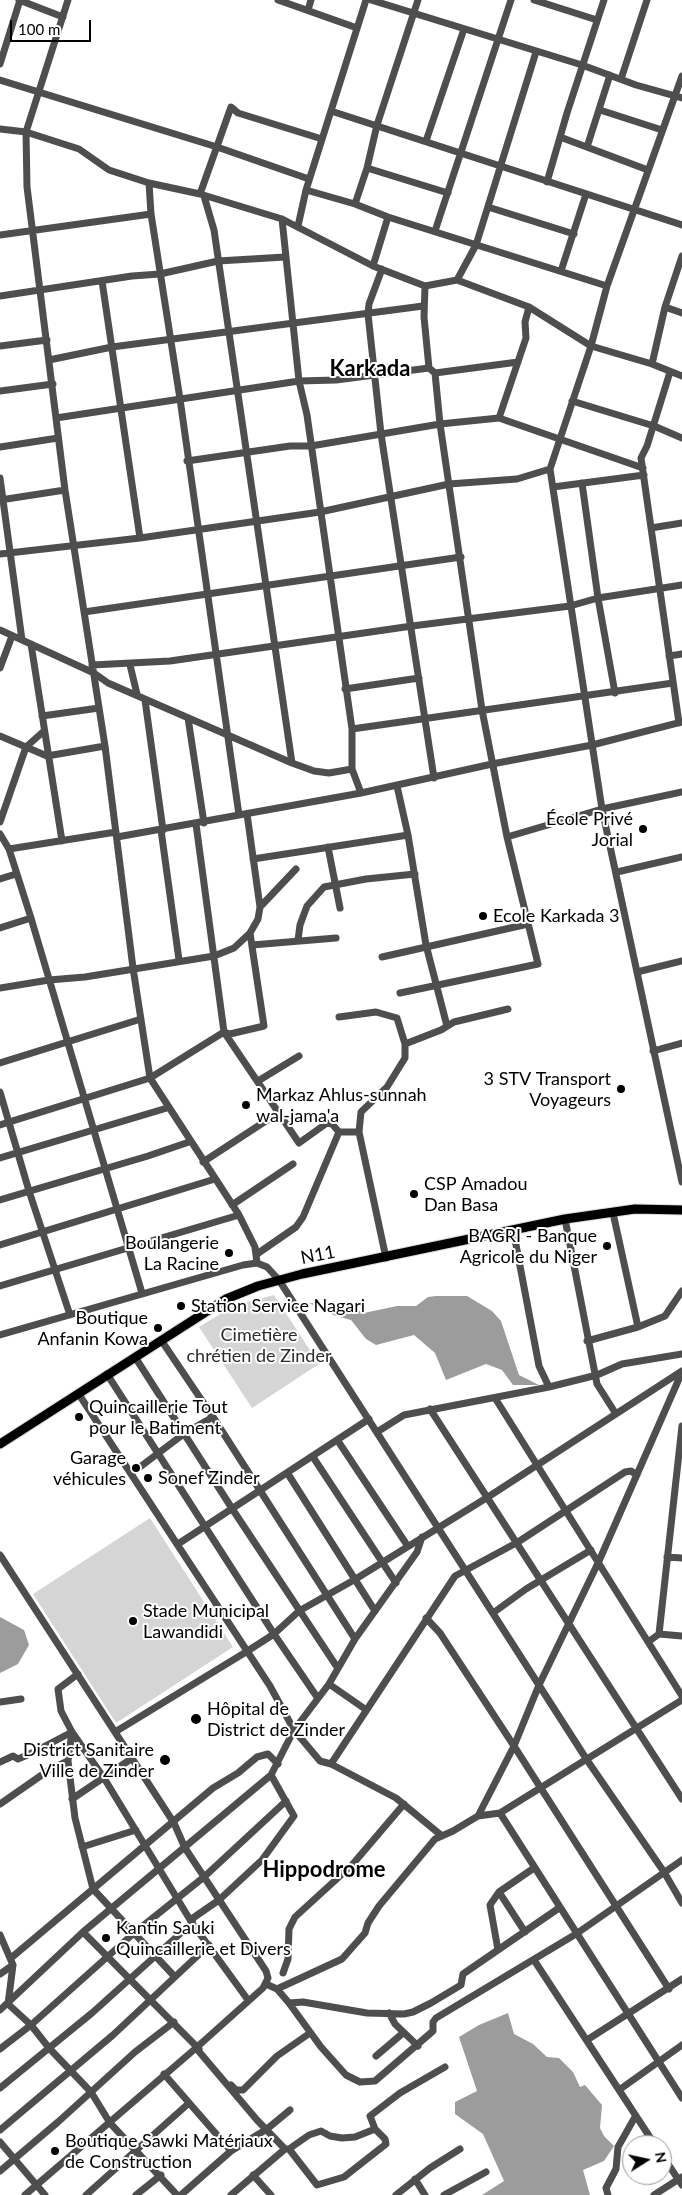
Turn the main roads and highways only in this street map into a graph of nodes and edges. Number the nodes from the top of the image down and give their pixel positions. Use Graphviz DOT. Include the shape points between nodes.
graph roads {
  1 [pos="682,1210"];
  2 [pos="0,1444"];
  1 -- 2 [label="main road, N11" via="635,1209 513,1228 279,1280 226,1299"];
}
